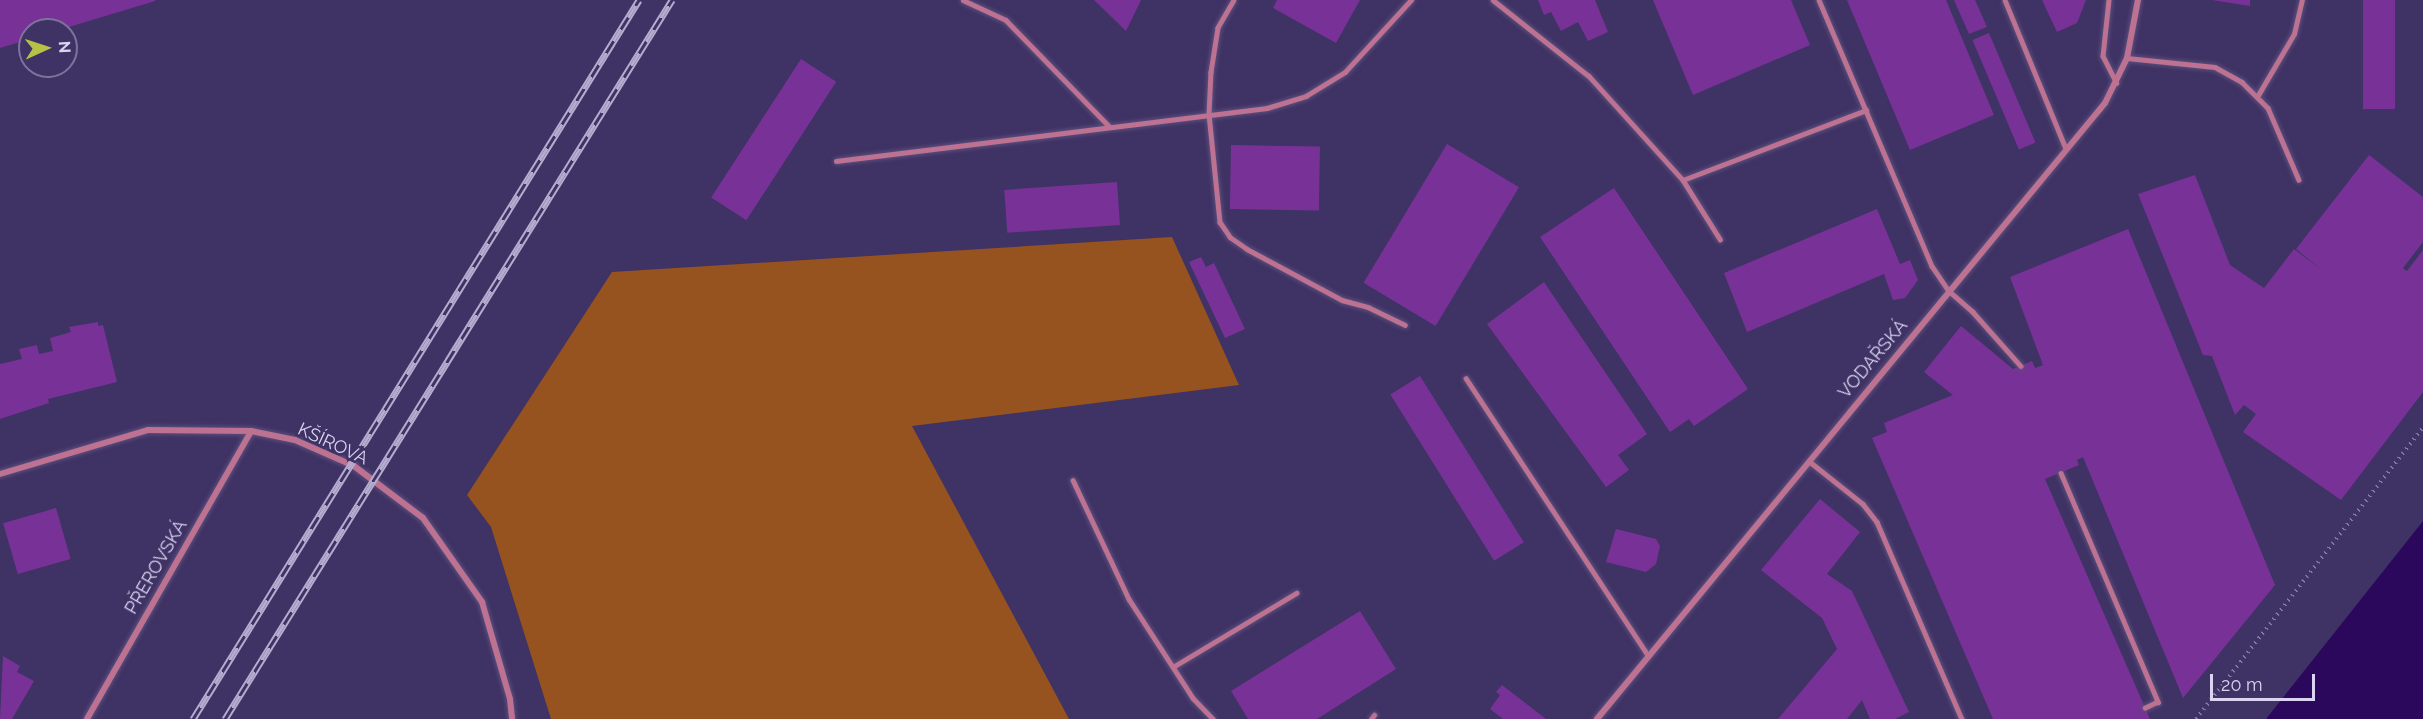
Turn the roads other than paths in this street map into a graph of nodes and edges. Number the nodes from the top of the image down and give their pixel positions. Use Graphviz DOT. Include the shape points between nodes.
graph roads {
  1 [pos="963,0"];
  2 [pos="1234,0"];
  3 [pos="1412,0"];
  4 [pos="1493,0"];
  5 [pos="1819,0"];
  6 [pos="2005,0"];
  7 [pos="2109,0"];
  8 [pos="2138,0"];
  9 [pos="2302,0"];
  10 [pos="2127,58"];
  11 [pos="2117,82"];
  12 [pos="2257,97"];
  13 [pos="1866,110"];
  14 [pos="1209,114"];
  15 [pos="1109,126"];
  16 [pos="2066,149"];
  17 [pos="836,161"];
  18 [pos="1683,180"];
  19 [pos="2299,180"];
  20 [pos="1720,239"];
  21 [pos="1948,291"];
  22 [pos="1405,326"];
  23 [pos="2021,366"];
  24 [pos="1466,378"];
  25 [pos="251,431"];
  26 [pos="1809,461"];
  27 [pos="2061,473"];
  28 [pos="0,474"];
  29 [pos="1073,480"];
  30 [pos="1296,593"];
  31 [pos="1648,655"];
  32 [pos="1173,667"];
  33 [pos="2145,708"];
  34 [pos="87,719"];
  35 [pos="512,719"];
  36 [pos="1213,719"];
  37 [pos="1597,719"];
  38 [pos="1962,719"];
  1 -- 15 [label="lane" via="1006,20"];
  2 -- 14 [label="lane" via="1218,28"];
  3 -- 14 [label="lane" via="1345,72 1306,96 1267,108"];
  4 -- 18 [label="lane" via="1589,76"];
  5 -- 13 [label="lane"];
  6 -- 16 [label="lane"];
  7 -- 11 [label="lane" via="2103,56"];
  8 -- 10 [label="street, VODAŘSKÁ"];
  9 -- 12 [label="lane" via="2294,33"];
  10 -- 11 [label="street, VODAŘSKÁ"];
  10 -- 12 [label="lane" via="2215,67 2242,82"];
  11 -- 16 [label="street, VODAŘSKÁ"];
  12 -- 19 [label="lane" via="2268,108"];
  13 -- 18 [label="lane"];
  13 -- 21 [label="lane" via="1932,267"];
  14 -- 15 [label="lane"];
  14 -- 22 [label="lane" via="1215,207 1230,237 1342,300 1368,307"];
  15 -- 17 [label="lane"];
  16 -- 21 [label="street, VODAŘSKÁ"];
  18 -- 20 [label="lane"];
  21 -- 23 [label="lane" via="1973,312"];
  21 -- 26 [label="street, VODAŘSKÁ"];
  24 -- 31 [label="lane"];
  25 -- 28 [label="street, KŠÍROVA" via="148,429"];
  25 -- 34 [label="street, PŘEROVSKÁ"];
  25 -- 35 [label="street, KŠÍROVA" via="295,440 354,466 423,518 482,602 510,699"];
  26 -- 31 [label="street, VODAŘSKÁ"];
  26 -- 38 [label="lane" via="1863,504 1877,522"];
  27 -- 33 [label="lane" via="2158,702"];
  29 -- 32 [label="lane" via="1129,599"];
  30 -- 32 [label="lane"];
  31 -- 37 [label="street, VODAŘSKÁ"];
  32 -- 36 [label="lane"];
}
